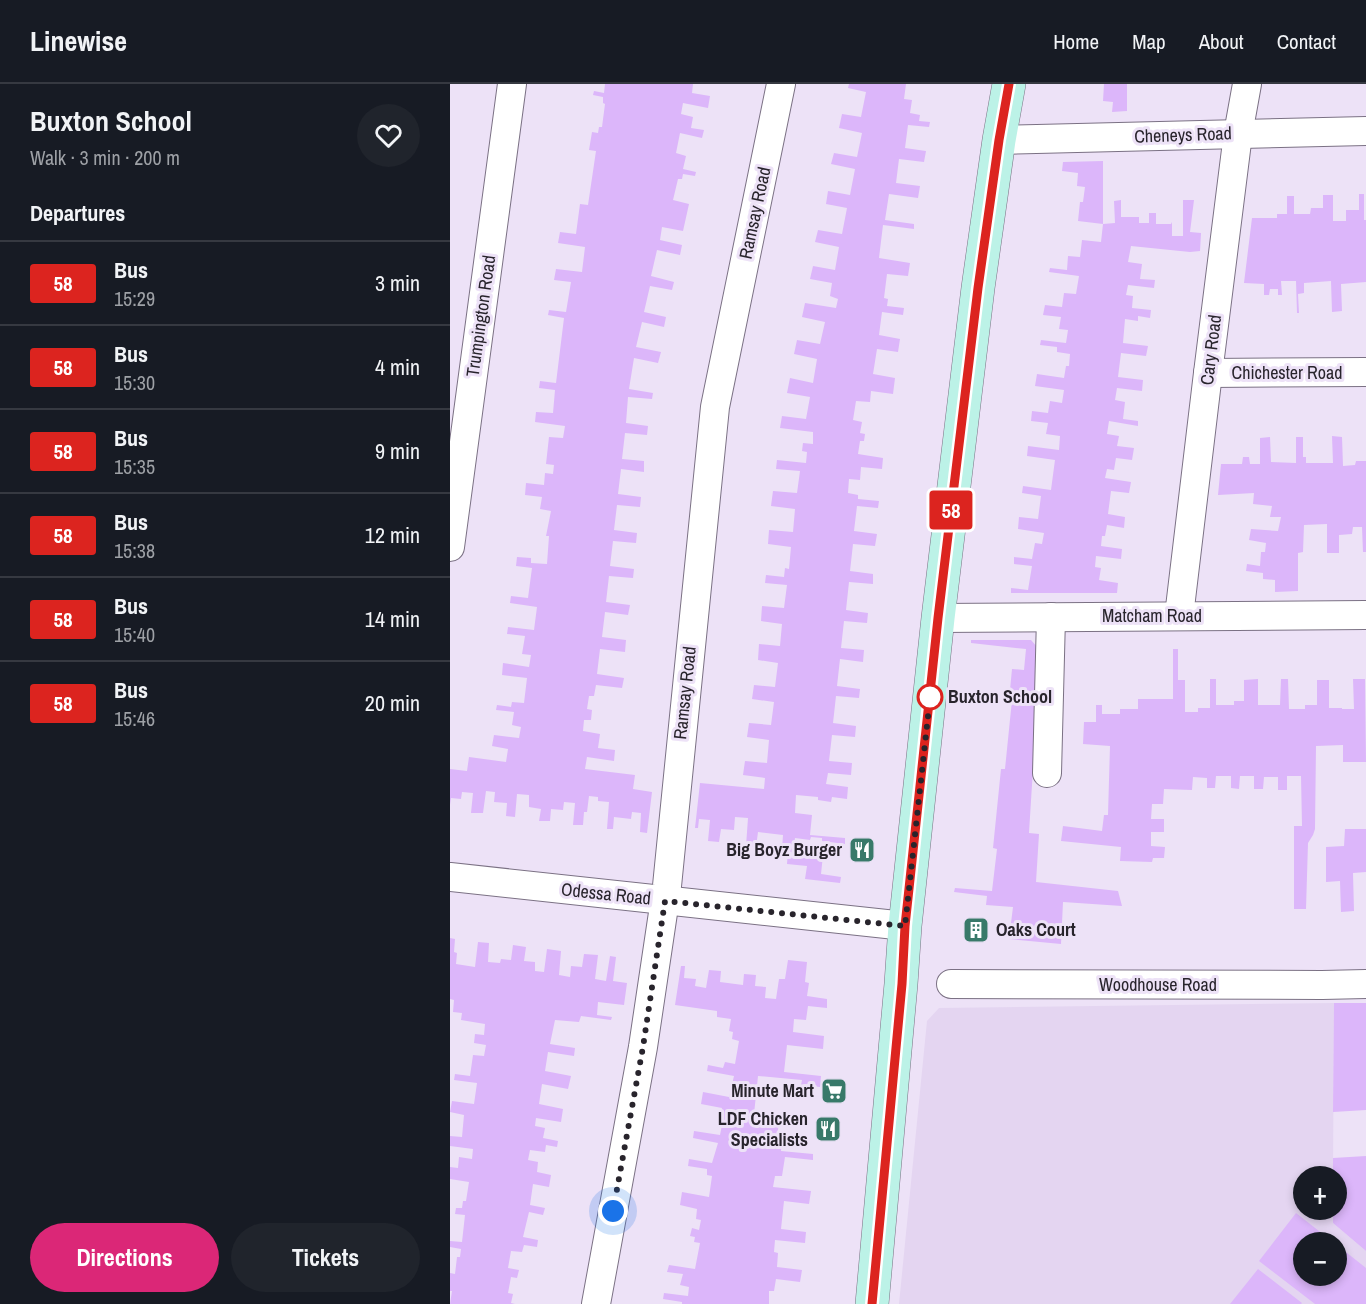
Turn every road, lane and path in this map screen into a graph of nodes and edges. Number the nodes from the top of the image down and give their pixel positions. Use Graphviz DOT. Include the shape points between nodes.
graph roads {
  1 [pos="512,84"];
  2 [pos="781,84"];
  3 [pos="1009,84"];
  4 [pos="1247,84"];
  5 [pos="1366,131"];
  6 [pos="1238,134"];
  7 [pos="999,140"];
  8 [pos="1366,372"];
  9 [pos="1208,374"];
  10 [pos="450,547"];
  11 [pos="1366,615"];
  12 [pos="1179,616"];
  13 [pos="1050,617"];
  14 [pos="938,618"];
  15 [pos="1047,773"];
  16 [pos="450,877"];
  17 [pos="665,901"];
  18 [pos="905,926"];
  19 [pos="951,984"];
  20 [pos="1366,984"];
  21 [pos="596,1304"];
  22 [pos="872,1304"];
  1 -- 10 [label="street, Trumpington Road"];
  2 -- 17 [label="street, Ramsay Road" via="715,407"];
  3 -- 7 [label="street"];
  4 -- 6 [label="street, Cary Road"];
  5 -- 6 [label="street, Cheneys Road"];
  6 -- 7 [label="street, Cheneys Road"];
  6 -- 9 [label="street, Cary Road"];
  7 -- 14 [label="street"];
  8 -- 9 [label="street, Chichester Road"];
  9 -- 12 [label="street, Cary Road"];
  11 -- 12 [label="street, Matcham Road"];
  12 -- 13 [label="street, Matcham Road"];
  13 -- 14 [label="street, Matcham Road"];
  13 -- 15 [label="street"];
  14 -- 18 [label="street"];
  16 -- 17 [label="street, Odessa Road"];
  17 -- 18 [label="street, Odessa Road"];
  17 -- 21 [label="street, Ramsay Road"];
  18 -- 22 [label="street"];
  19 -- 20 [label="street, Woodhouse Road"];
}
